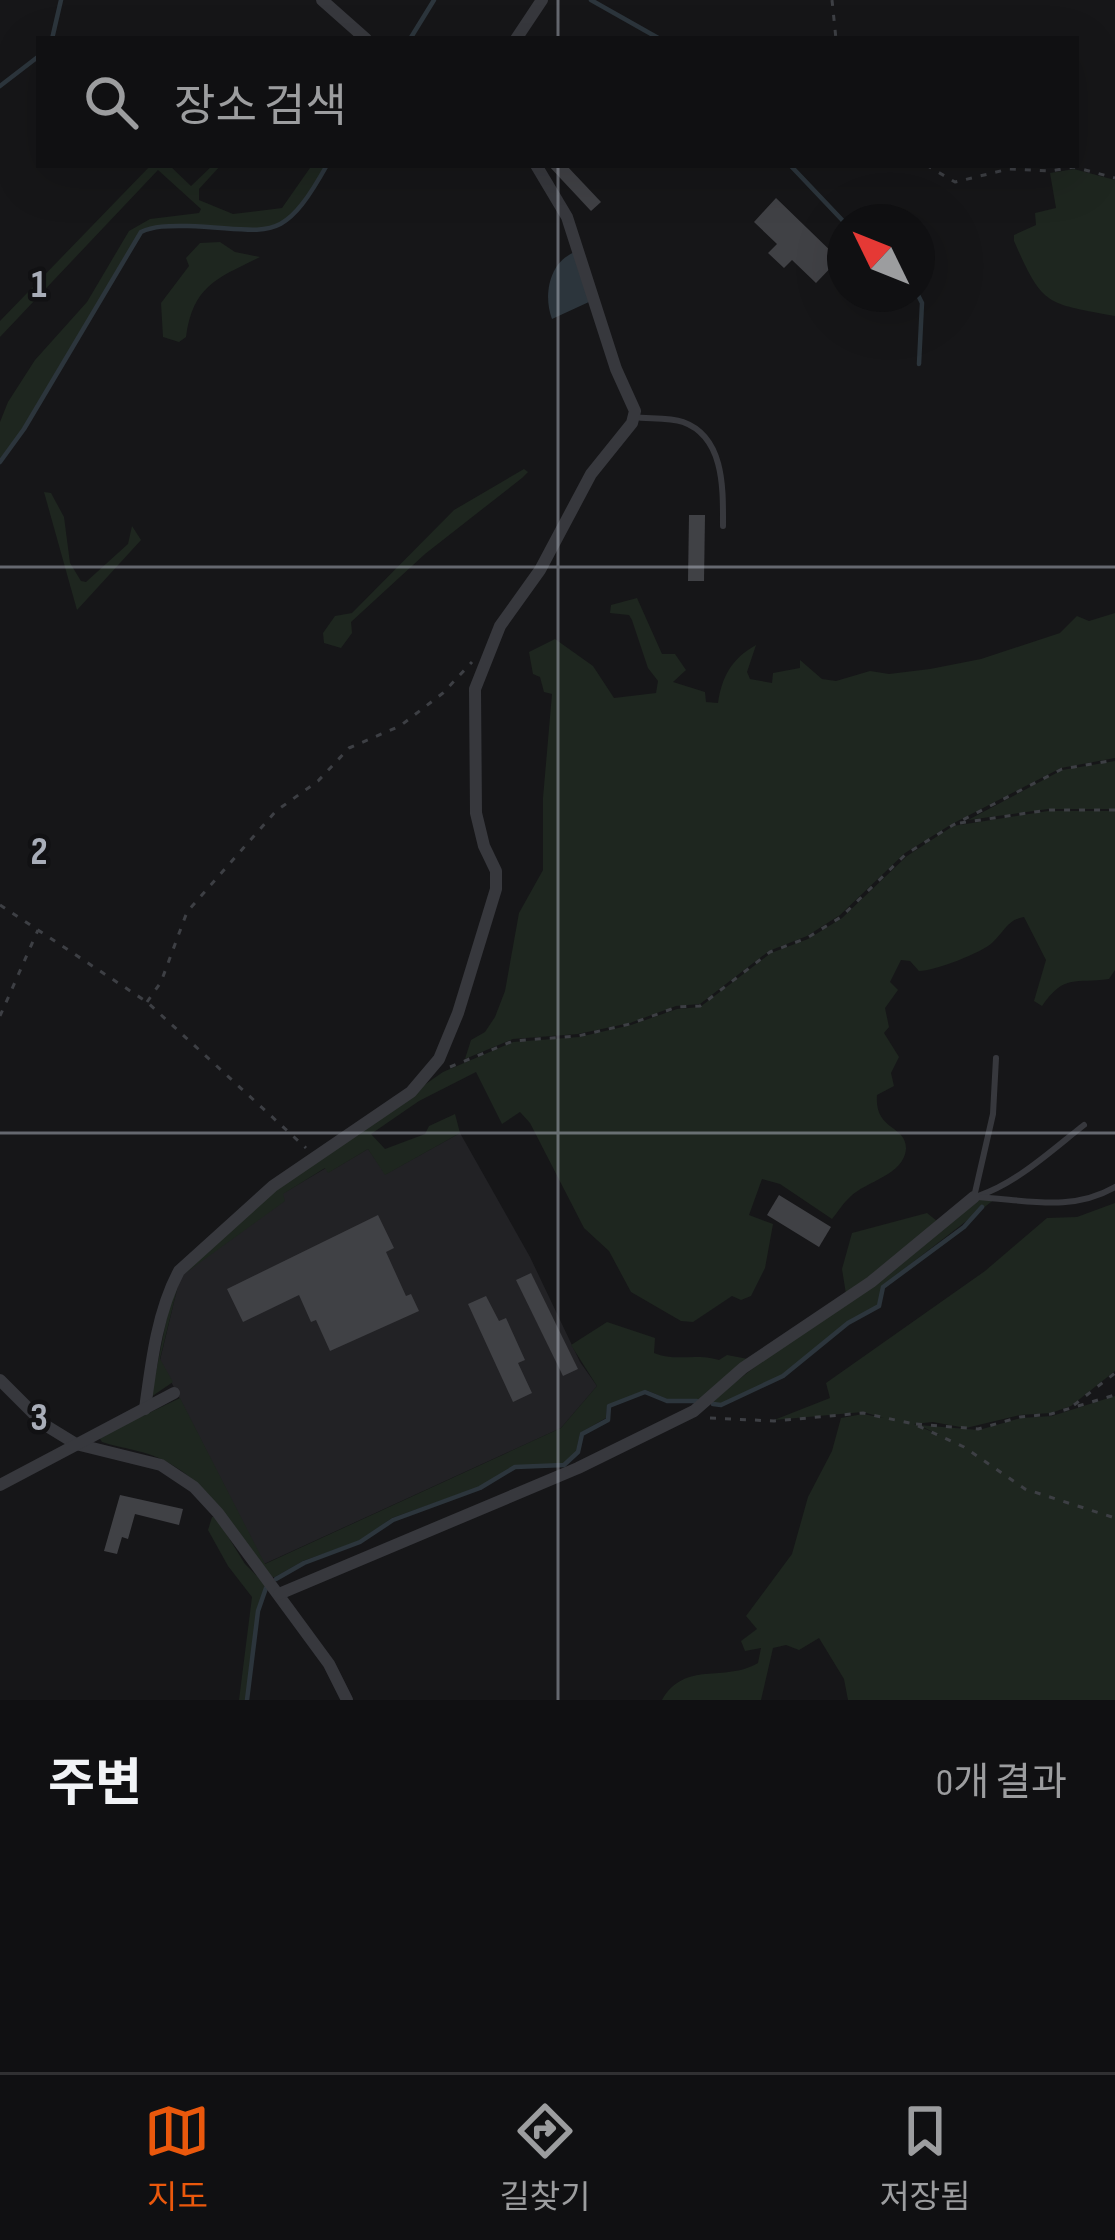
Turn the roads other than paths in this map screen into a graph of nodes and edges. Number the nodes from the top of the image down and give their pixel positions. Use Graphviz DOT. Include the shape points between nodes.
graph roads {
  1 [pos="322,0"];
  2 [pos="542,0"];
  3 [pos="363,36"];
  4 [pos="518,36"];
  5 [pos="538,168"];
  6 [pos="634,417"];
  7 [pos="723,526"];
  8 [pos="996,1058"];
  9 [pos="1084,1125"];
  10 [pos="1115,1187"];
  11 [pos="974,1197"];
  12 [pos="0,1380"];
  13 [pos="174,1393"];
  14 [pos="145,1409"];
  15 [pos="76,1444"];
  16 [pos="0,1485"];
  17 [pos="279,1594"];
  18 [pos="347,1700"];
  1 -- 3 [label="street"];
  2 -- 4 [label="street"];
  5 -- 6 [label="street" via="567,218"];
  6 -- 7 [label="lane" via="683,422 704,436 720,468"];
  6 -- 14 [label="street" via="500,626 475,689 476,813 496,889 450,1037 426,1077 273,1186 179,1271"];
  8 -- 11 [label="lane"];
  9 -- 11 [label="lane"];
  10 -- 11 [label="lane" via="1052,1205"];
  11 -- 17 [label="street" via="694,1411"];
  12 -- 15 [label="street"];
  13 -- 14 [label="street"];
  14 -- 15 [label="street"];
  15 -- 16 [label="street"];
  15 -- 17 [label="street" via="161,1465 194,1487"];
  17 -- 18 [label="street"];
}
